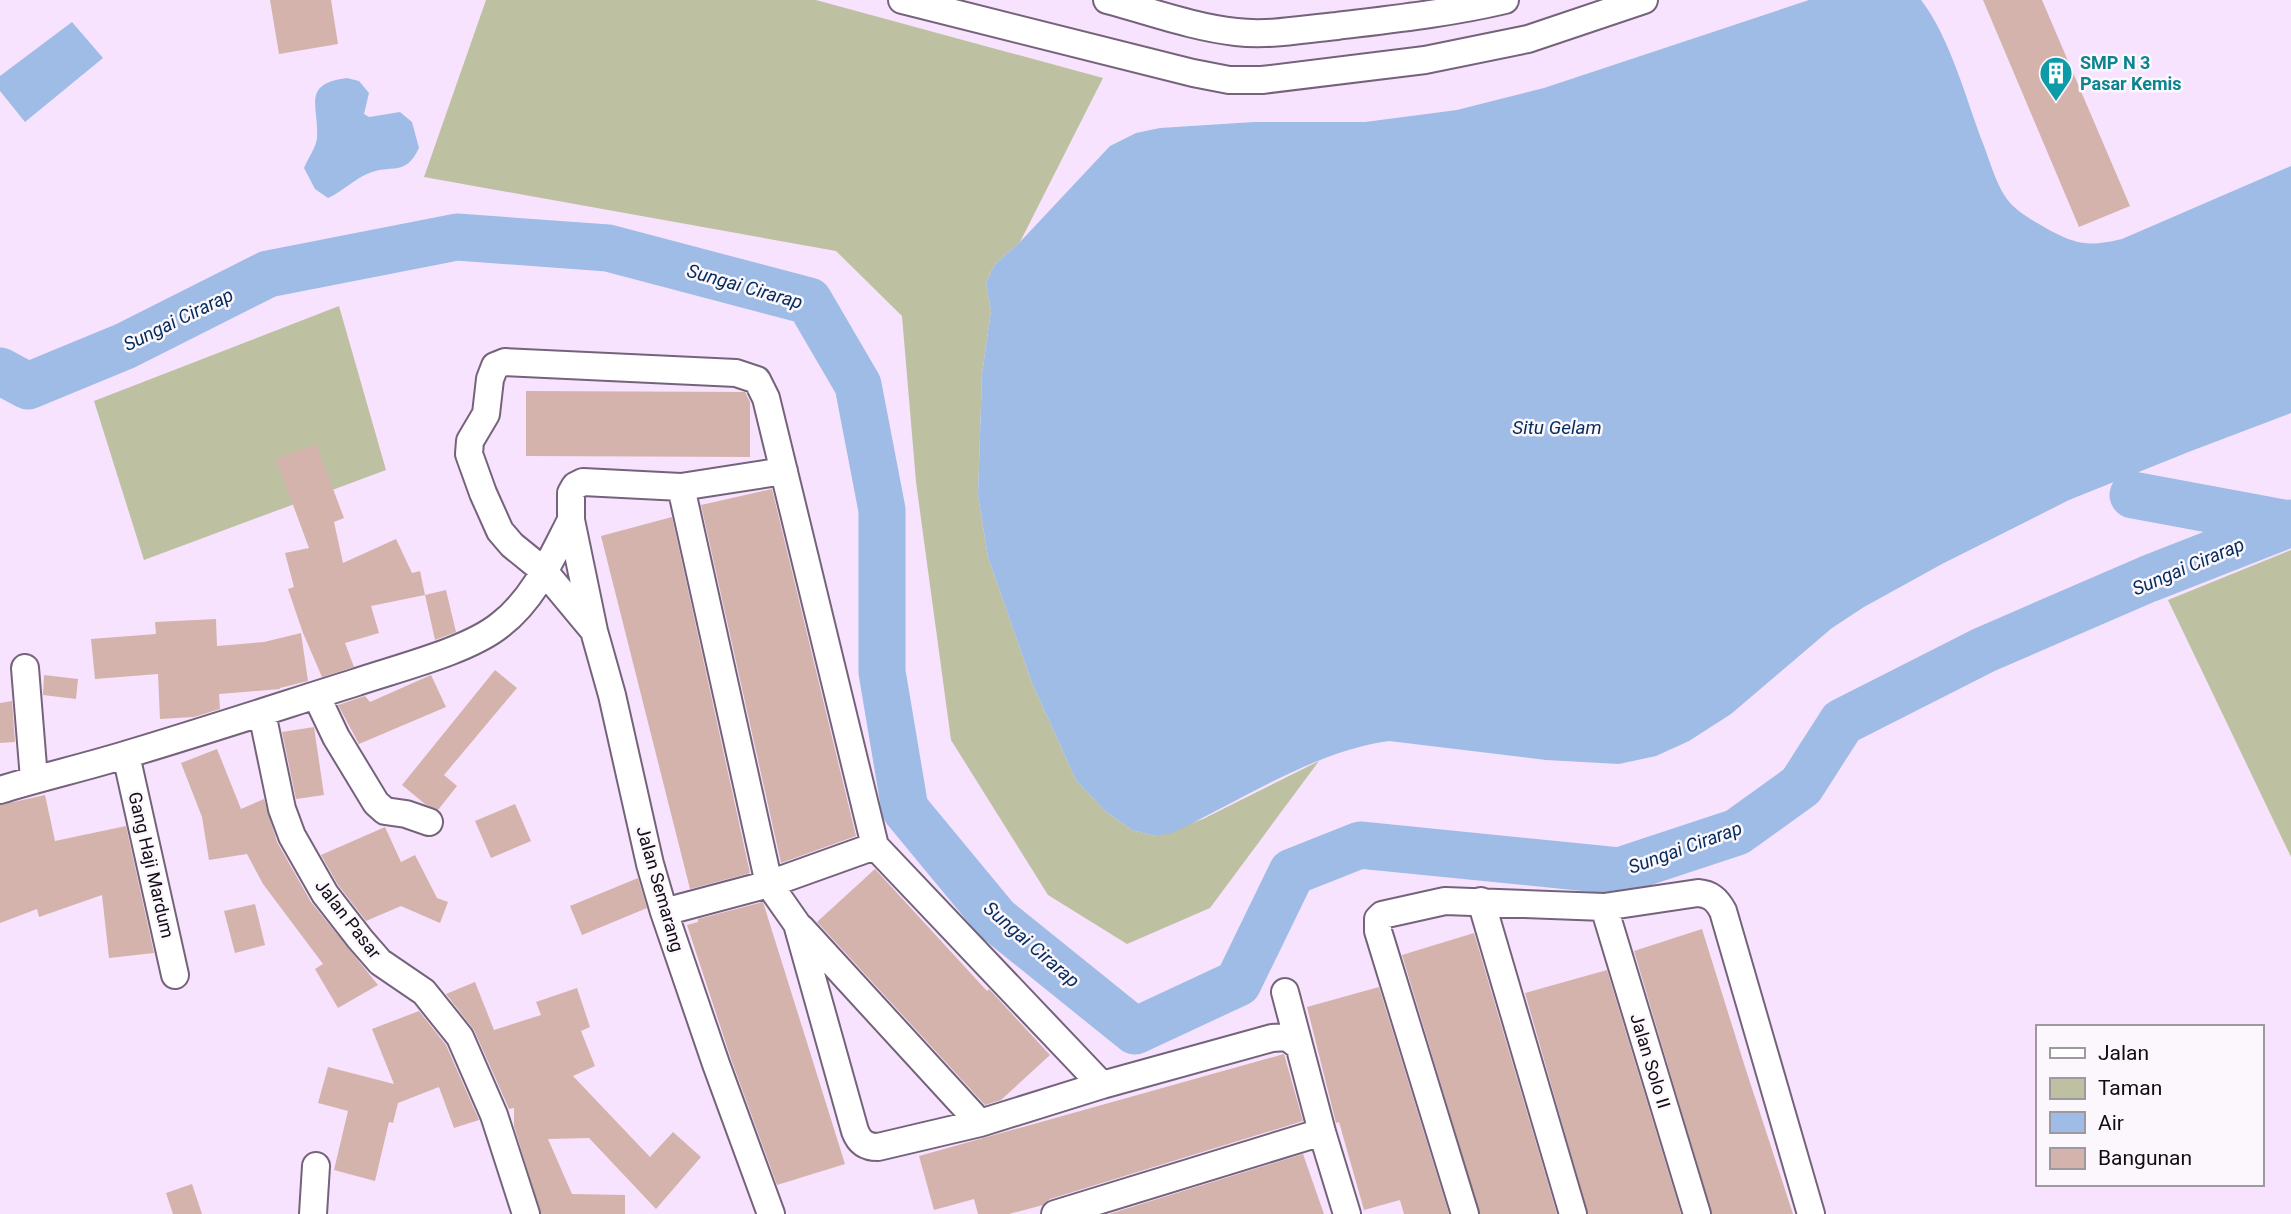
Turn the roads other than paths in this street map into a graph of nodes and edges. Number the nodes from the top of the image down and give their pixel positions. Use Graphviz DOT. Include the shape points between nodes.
graph roads {
  1 [pos="902,0"];
  2 [pos="1107,0"];
  3 [pos="1506,0"];
  4 [pos="1644,0"];
  5 [pos="784,471"];
  6 [pos="681,487"];
  7 [pos="570,520"];
  8 [pos="544,571"];
  9 [pos="594,631"];
  10 [pos="24,667"];
  11 [pos="316,695"];
  12 [pos="262,713"];
  13 [pos="126,755"];
  14 [pos="34,779"];
  15 [pos="0,790"];
  16 [pos="429,822"];
  17 [pos="876,846"];
  18 [pos="769,884"];
  19 [pos="1481,901"];
  20 [pos="1604,907"];
  21 [pos="664,912"];
  22 [pos="797,924"];
  23 [pos="175,975"];
  24 [pos="1285,992"];
  25 [pos="1299,1046"];
  26 [pos="1102,1085"];
  27 [pos="980,1123"];
  28 [pos="1322,1132"];
  29 [pos="316,1166"];
  30 [pos="319,1213"];
  31 [pos="526,1214"];
  32 [pos="771,1214"];
  33 [pos="1055,1214"];
  34 [pos="1347,1214"];
  35 [pos="1465,1214"];
  36 [pos="1573,1214"];
  37 [pos="1697,1214"];
  38 [pos="1811,1214"];
  1 -- 4 [label="street" via="1193,74 1262,80 1477,51"];
  2 -- 3 [label="street" via="1208,27 1269,33 1416,17"];
  5 -- 6 [label="street"];
  5 -- 8 [label="street, Jalan Semarang" via="764,392 750,376 499,363 492,371 486,414 470,442 469,454 500,531"];
  5 -- 17 [label="street"];
  6 -- 7 [label="street" via="583,482 570,493"];
  6 -- 18 [label="street"];
  7 -- 8 [label="street"];
  7 -- 9 [label="street"];
  8 -- 9 [label="street, Jalan Semarang"];
  8 -- 11 [label="street" via="516,612 488,634"];
  9 -- 21 [label="street, Jalan Semarang"];
  10 -- 14 [label="street"];
  11 -- 12 [label="street"];
  11 -- 16 [label="street" via="376,803 385,811"];
  12 -- 13 [label="street"];
  12 -- 31 [label="street, Jalan Pasar" via="292,836 325,894 360,940 380,961 424,992 460,1037 494,1115"];
  13 -- 14 [label="street"];
  13 -- 23 [label="street, Gang Haji Mardum"];
  14 -- 15 [label="street"];
  17 -- 18 [label="street"];
  17 -- 26 [label="street"];
  18 -- 21 [label="street"];
  18 -- 22 [label="street"];
  19 -- 20 [label="street"];
  19 -- 35 [label="street" via="1419,906 1382,915 1377,922"];
  19 -- 36 [label="street"];
  20 -- 37 [label="street, Jalan Solo II"];
  20 -- 38 [label="street" via="1698,893 1718,903"];
  21 -- 32 [label="street, Jalan Semarang"];
  22 -- 27 [label="street"];
  22 -- 27 [label="street" via="860,1141 878,1147"];
  24 -- 25 [label="street"];
  25 -- 26 [label="street" via="1287,1037 1272,1038"];
  25 -- 28 [label="street"];
  26 -- 27 [label="street"];
  28 -- 33 [label="street"];
  28 -- 34 [label="street"];
  29 -- 30 [label="street"];
}
